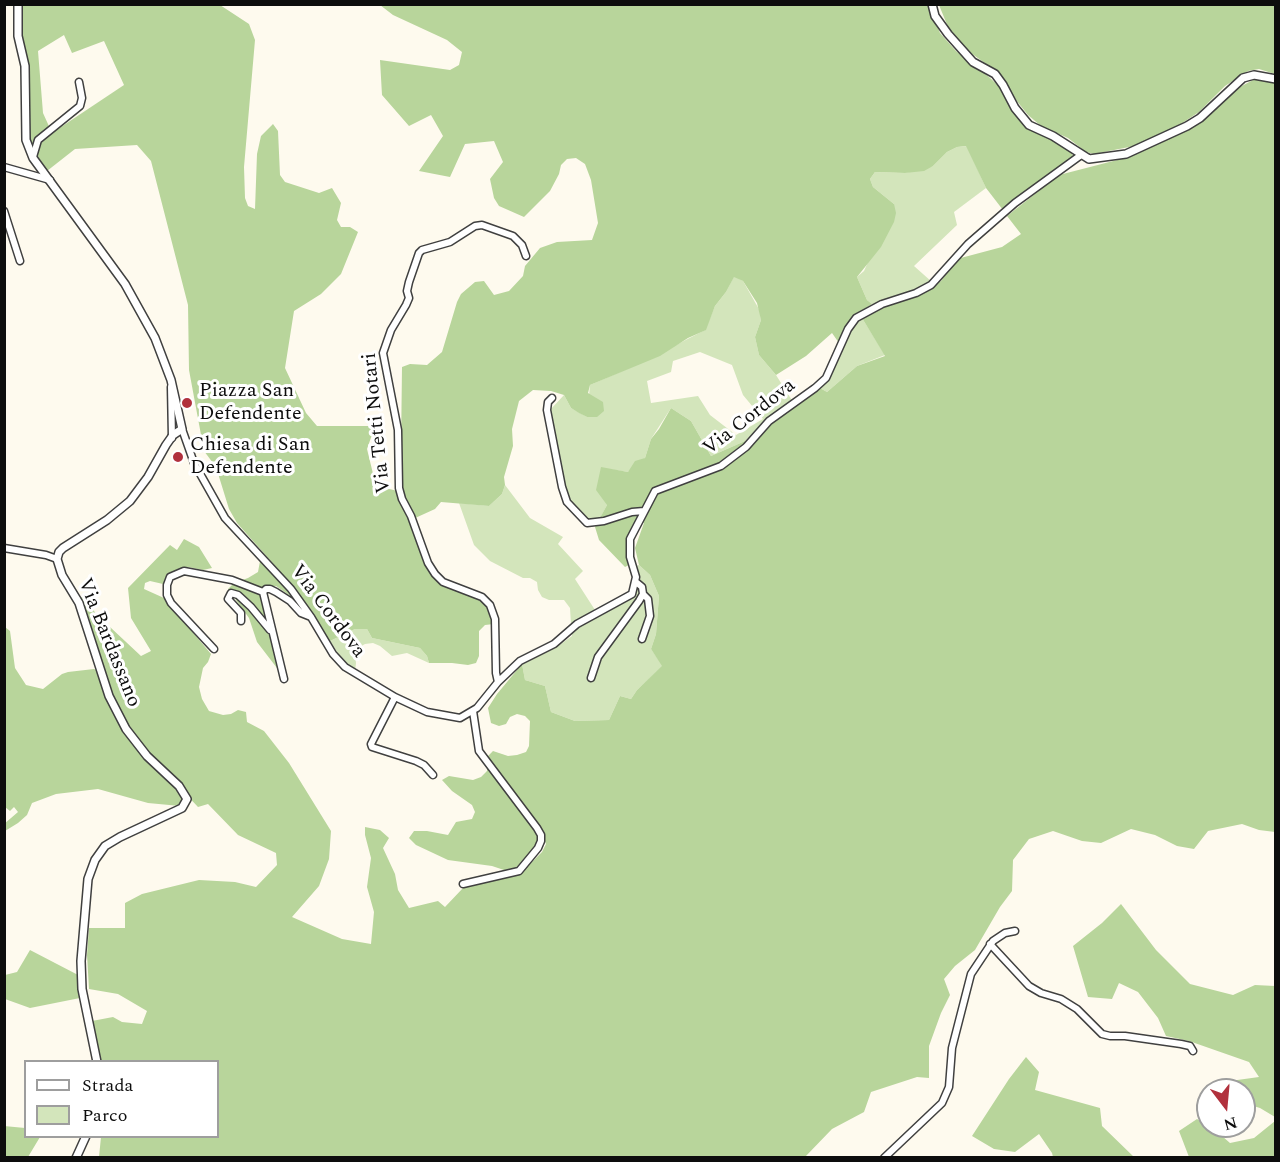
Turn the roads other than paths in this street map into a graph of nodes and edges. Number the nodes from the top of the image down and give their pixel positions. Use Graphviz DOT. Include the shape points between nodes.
graph roads {
  1 [pos="18,4"];
  2 [pos="932,4"];
  3 [pos="1275,79"];
  4 [pos="79,82"];
  5 [pos="1081,155"];
  6 [pos="33,158"];
  7 [pos="4,167"];
  8 [pos="51,180"];
  9 [pos="4,212"];
  10 [pos="526,256"];
  11 [pos="20,261"];
  12 [pos="171,380"];
  13 [pos="552,398"];
  14 [pos="182,429"];
  15 [pos="171,438"];
  16 [pos="644,512"];
  17 [pos="4,548"];
  18 [pos="57,559"];
  19 [pos="636,582"];
  20 [pos="263,592"];
  21 [pos="643,594"];
  22 [pos="312,617"];
  23 [pos="241,621"];
  24 [pos="272,633"];
  25 [pos="642,639"];
  26 [pos="214,649"];
  27 [pos="591,678"];
  28 [pos="284,679"];
  29 [pos="498,682"];
  30 [pos="395,697"];
  31 [pos="473,711"];
  32 [pos="433,775"];
  33 [pos="463,884"];
  34 [pos="1015,931"];
  35 [pos="990,944"];
  36 [pos="1193,1051"];
  37 [pos="97,1060"];
  38 [pos="86,1138"];
  39 [pos="76,1158"];
  40 [pos="884,1158"];
  1 -- 6 [label="street" via="18,36 25,66 26,140"];
  2 -- 5 [label="street" via="948,34 973,62 995,74 1029,125"];
  3 -- 5 [label="street" via="1254,75 1243,78 1200,118 1126,154 1089,159"];
  4 -- 6 [label="street" via="80,106 38,140"];
  5 -- 16 [label="street, Via Cordova" via="1015,203 968,244 931,285 856,318 826,378 769,421 746,447 721,466 655,491"];
  6 -- 8 [label="street"];
  7 -- 8 [label="street"];
  8 -- 12 [label="street" via="125,284 155,338"];
  9 -- 11 [label="street"];
  10 -- 29 [label="street, Via Tetti Notari" via="513,236 482,225 450,242 422,250 409,282 409,298 383,354 398,429 402,499 435,573 443,582 482,597 490,605 495,619"];
  12 -- 14 [label="street"];
  12 -- 15 [label="street"];
  13 -- 16 [label="street" via="547,410 567,502 587,523"];
  14 -- 15 [label="street, Via Bardassano"];
  14 -- 22 [label="street, Via Cordova" via="194,463 225,518"];
  15 -- 18 [label="street, Via Bardassano" via="130,501 63,548"];
  16 -- 19 [label="street, Via Cordova" via="630,539"];
  17 -- 18 [label="street"];
  18 -- 37 [label="street, Via Bardassano" via="79,603 109,696 126,729 187,799 182,808 105,846 88,879 82,989"];
  19 -- 21 [label="street, Via Cordova"];
  19 -- 29 [label="street" via="632,594 520,661"];
  20 -- 22 [label="street" via="270,589"];
  20 -- 24 [label="street"];
  20 -- 26 [label="street" via="232,580 184,571 170,577 167,595 171,603"];
  21 -- 25 [label="street, Via Cordova" via="648,599 650,616"];
  21 -- 27 [label="street" via="598,657"];
  22 -- 30 [label="street, Via Cordova" via="345,668"];
  23 -- 24 [label="street" via="241,613 228,599 231,593 251,607"];
  24 -- 28 [label="street"];
  29 -- 31 [label="street"];
  30 -- 31 [label="street, Via Cordova" via="427,712 460,718"];
  30 -- 32 [label="street" via="372,747 416,761"];
  31 -- 33 [label="street" via="478,751 537,828 541,841 519,871"];
  34 -- 35 [label="street"];
  35 -- 36 [label="street" via="1029,986 1077,1009 1101,1034 1181,1044"];
  35 -- 40 [label="street" via="971,974 952,1048 950,1087 942,1103"];
  38 -- 39 [label="street"];
}
